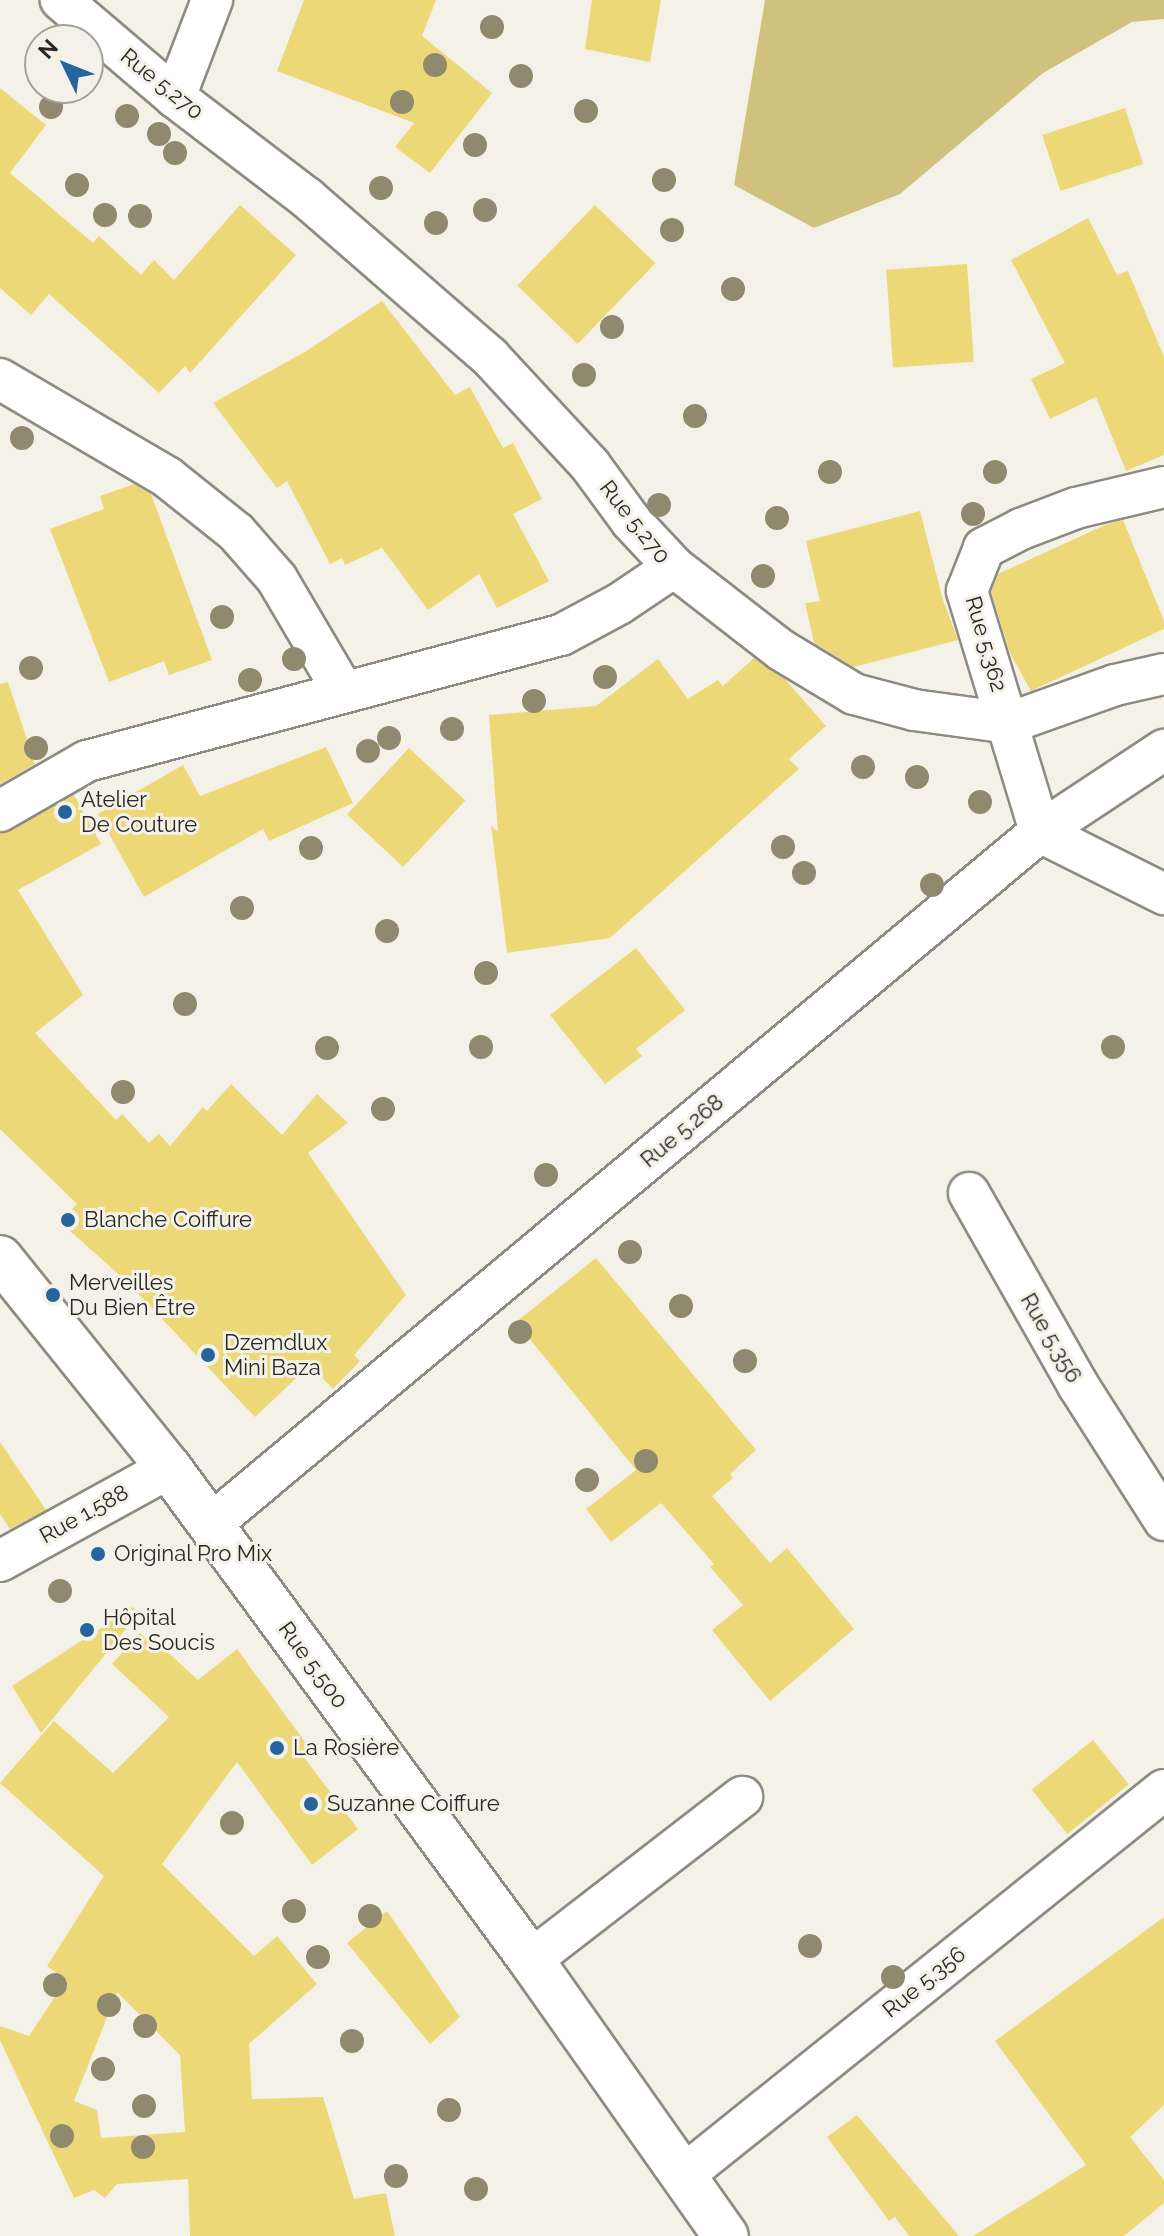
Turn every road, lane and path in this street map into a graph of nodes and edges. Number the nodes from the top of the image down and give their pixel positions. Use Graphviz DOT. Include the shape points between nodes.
graph roads {
  1 [pos="61,0"];
  2 [pos="212,0"];
  3 [pos="175,97"];
  4 [pos="0,379"];
  5 [pos="1164,487"];
  6 [pos="674,567"];
  7 [pos="1164,674"];
  8 [pos="343,691"];
  9 [pos="1009,723"];
  10 [pos="1164,750"];
  11 [pos="0,811"];
  12 [pos="1040,832"];
  13 [pos="1164,894"];
  14 [pos="969,1193"];
  15 [pos="0,1258"];
  16 [pos="169,1468"];
  17 [pos="1164,1520"];
  18 [pos="210,1525"];
  19 [pos="0,1561"];
  20 [pos="1164,1790"];
  21 [pos="742,1797"];
  22 [pos="531,1960"];
  23 [pos="685,2174"];
  24 [pos="726,2236"];
  1 -- 3 [label="street, Rue 5.270"];
  2 -- 3 [label="street"];
  3 -- 6 [label="street, Rue 5.270" via="307,198 490,357 590,465"];
  4 -- 8 [label="street" via="167,477 236,532 277,579"];
  5 -- 9 [label="street, Rue 5.362" via="1076,508 984,548 967,591"];
  6 -- 8 [label="street, Rue 5.270" via="561,635"];
  6 -- 9 [label="street" via="781,650 854,694 950,717"];
  7 -- 9 [label="street" via="1115,685"];
  8 -- 11 [label="street, Rue 5.270" via="87,761"];
  9 -- 12 [label="street, Rue 5.362"];
  10 -- 12 [label="street, Rue 5.268"];
  12 -- 13 [label="street"];
  12 -- 18 [label="street, Rue 5.268"];
  14 -- 17 [label="street, Rue 5.356" via="1078,1385"];
  15 -- 16 [label="main road, Rue 5.500"];
  16 -- 18 [label="main road, Rue 5.500"];
  16 -- 19 [label="street, Rue 1.588"];
  18 -- 22 [label="main road, Rue 5.500"];
  20 -- 23 [label="street, Rue 5.356"];
  21 -- 22 [label="street"];
  22 -- 23 [label="main road, Rue 5.500"];
  23 -- 24 [label="main road, Rue 5.500"];
}
